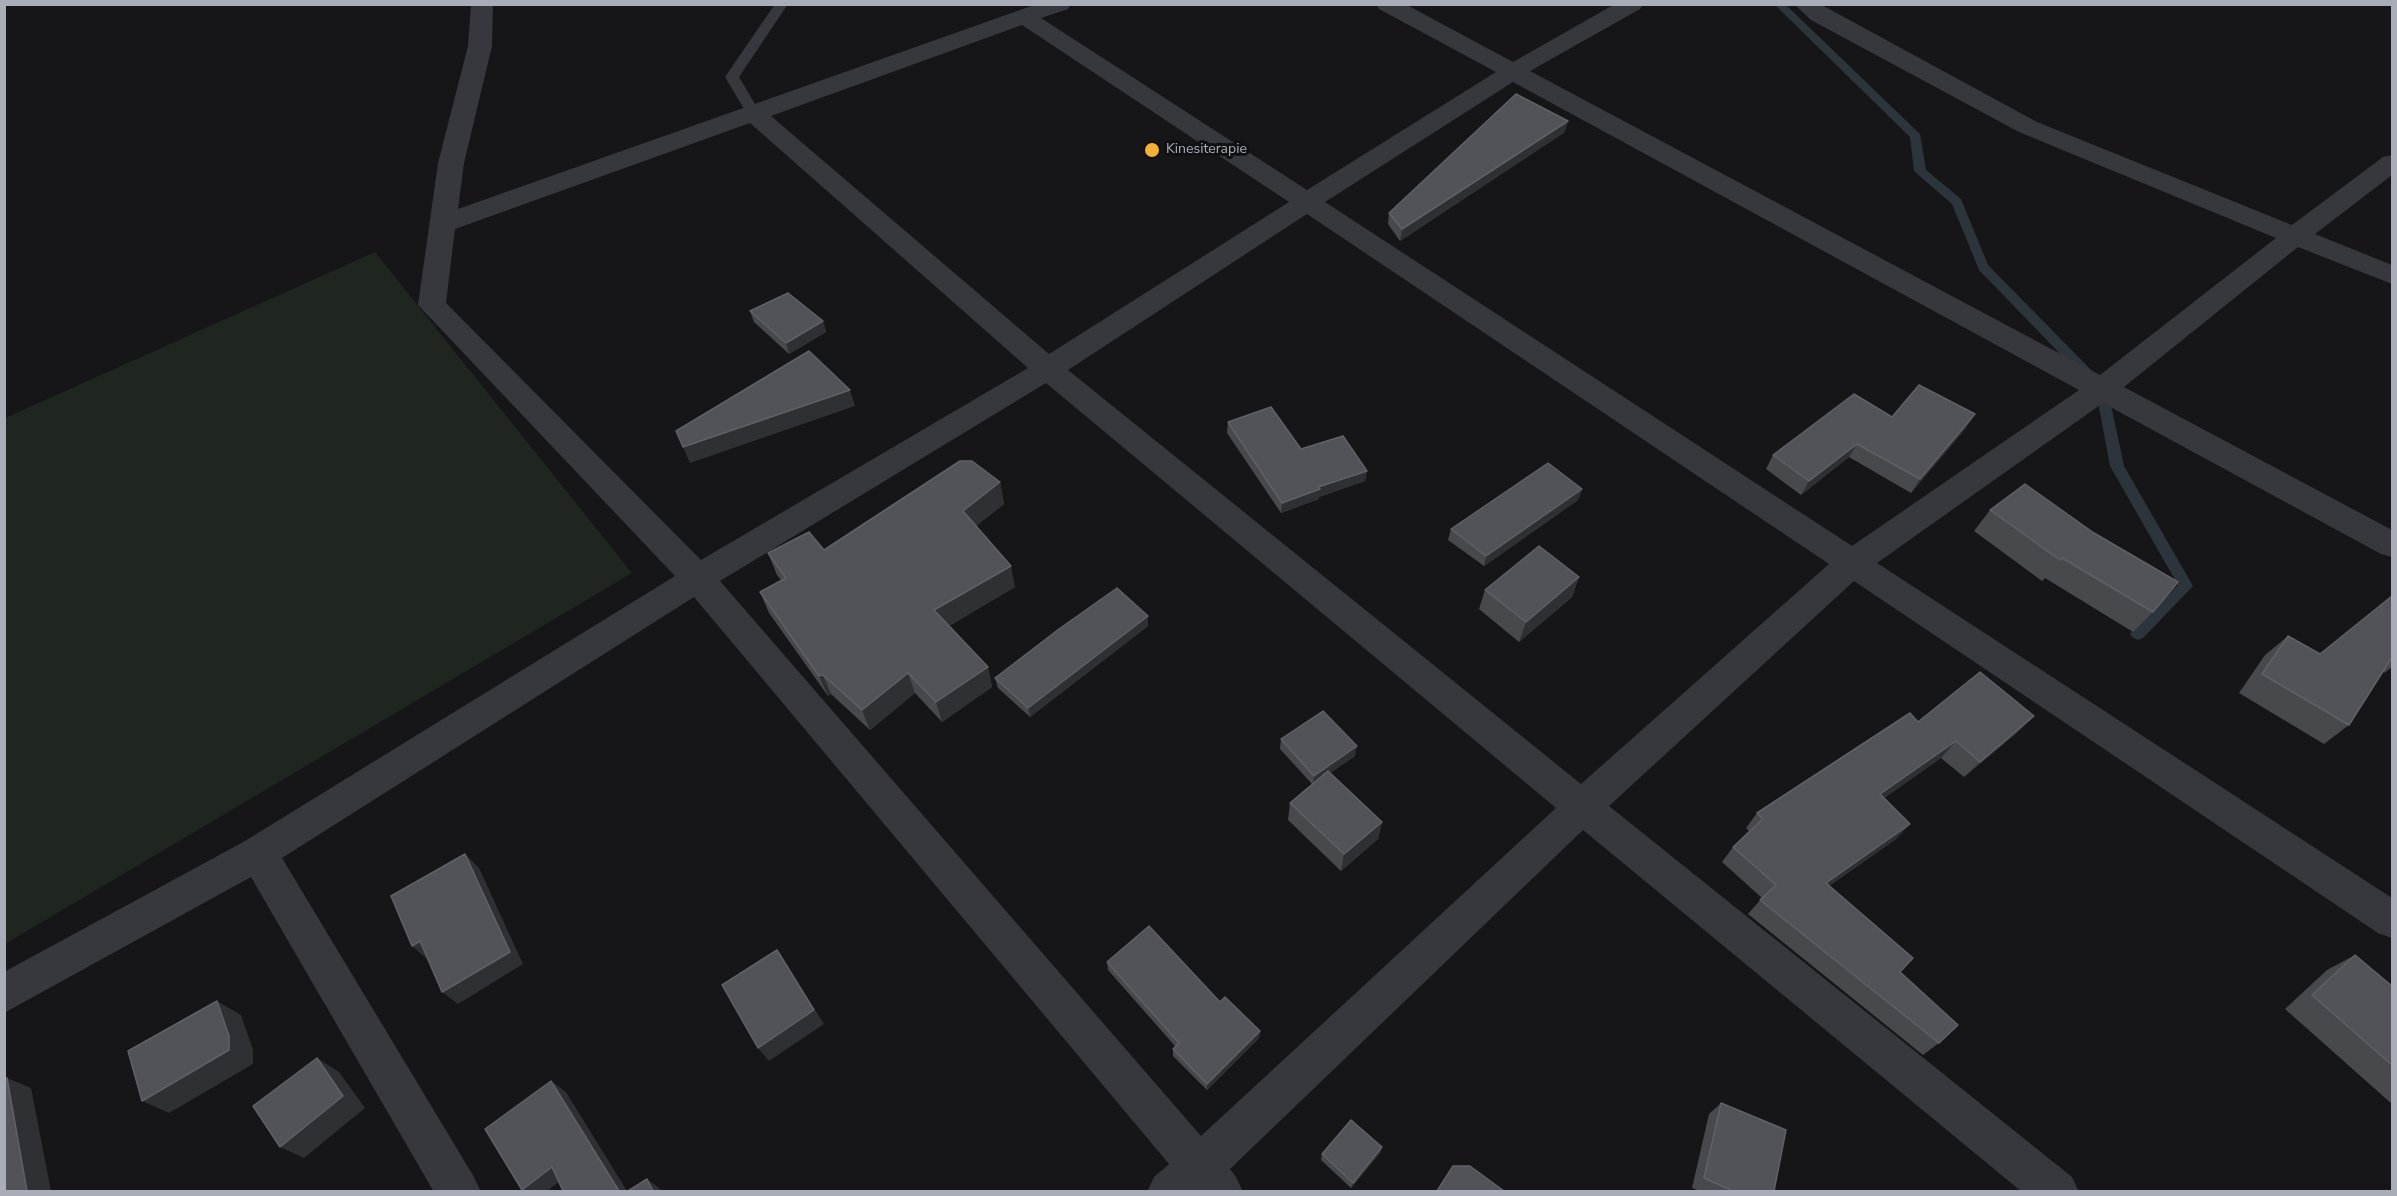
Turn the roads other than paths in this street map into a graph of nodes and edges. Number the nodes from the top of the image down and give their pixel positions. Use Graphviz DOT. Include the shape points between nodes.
graph roads {
  1 [pos="482,4"];
  2 [pos="782,4"];
  3 [pos="1060,4"];
  4 [pos="1387,4"];
  5 [pos="1632,4"];
  6 [pos="1805,4"];
  7 [pos="1024,17"];
  8 [pos="1514,71"];
  9 [pos="754,114"];
  10 [pos="2392,163"];
  11 [pos="1307,202"];
  12 [pos="443,224"];
  13 [pos="2296,235"];
  14 [pos="2392,275"];
  15 [pos="1048,369"];
  16 [pos="2102,389"];
  17 [pos="2392,545"];
  18 [pos="1851,564"];
  19 [pos="698,578"];
  20 [pos="1582,807"];
  21 [pos="258,853"];
  22 [pos="2392,920"];
  23 [pos="4,994"];
  24 [pos="1210,1180"];
  25 [pos="459,1191"];
  26 [pos="1169,1191"];
  27 [pos="2057,1191"];
  1 -- 12 [label="street" via="480,46 451,163"];
  2 -- 9 [label="lane" via="732,77"];
  3 -- 7 [label="street"];
  4 -- 8 [label="street"];
  5 -- 8 [label="street"];
  6 -- 13 [label="street" via="2028,127"];
  7 -- 9 [label="street"];
  7 -- 11 [label="street"];
  8 -- 11 [label="street"];
  8 -- 16 [label="street"];
  9 -- 12 [label="street"];
  9 -- 15 [label="street"];
  10 -- 13 [label="street"];
  11 -- 15 [label="street"];
  11 -- 18 [label="street"];
  12 -- 19 [label="street" via="432,305"];
  13 -- 14 [label="street"];
  13 -- 16 [label="street"];
  15 -- 19 [label="street"];
  15 -- 20 [label="street"];
  16 -- 17 [label="street"];
  16 -- 18 [label="street"];
  18 -- 20 [label="street"];
  18 -- 22 [label="street"];
  19 -- 21 [label="street"];
  19 -- 24 [label="street"];
  20 -- 24 [label="street"];
  20 -- 27 [label="street"];
  21 -- 23 [label="street"];
  21 -- 25 [label="street"];
  24 -- 26 [label="street"];
}
